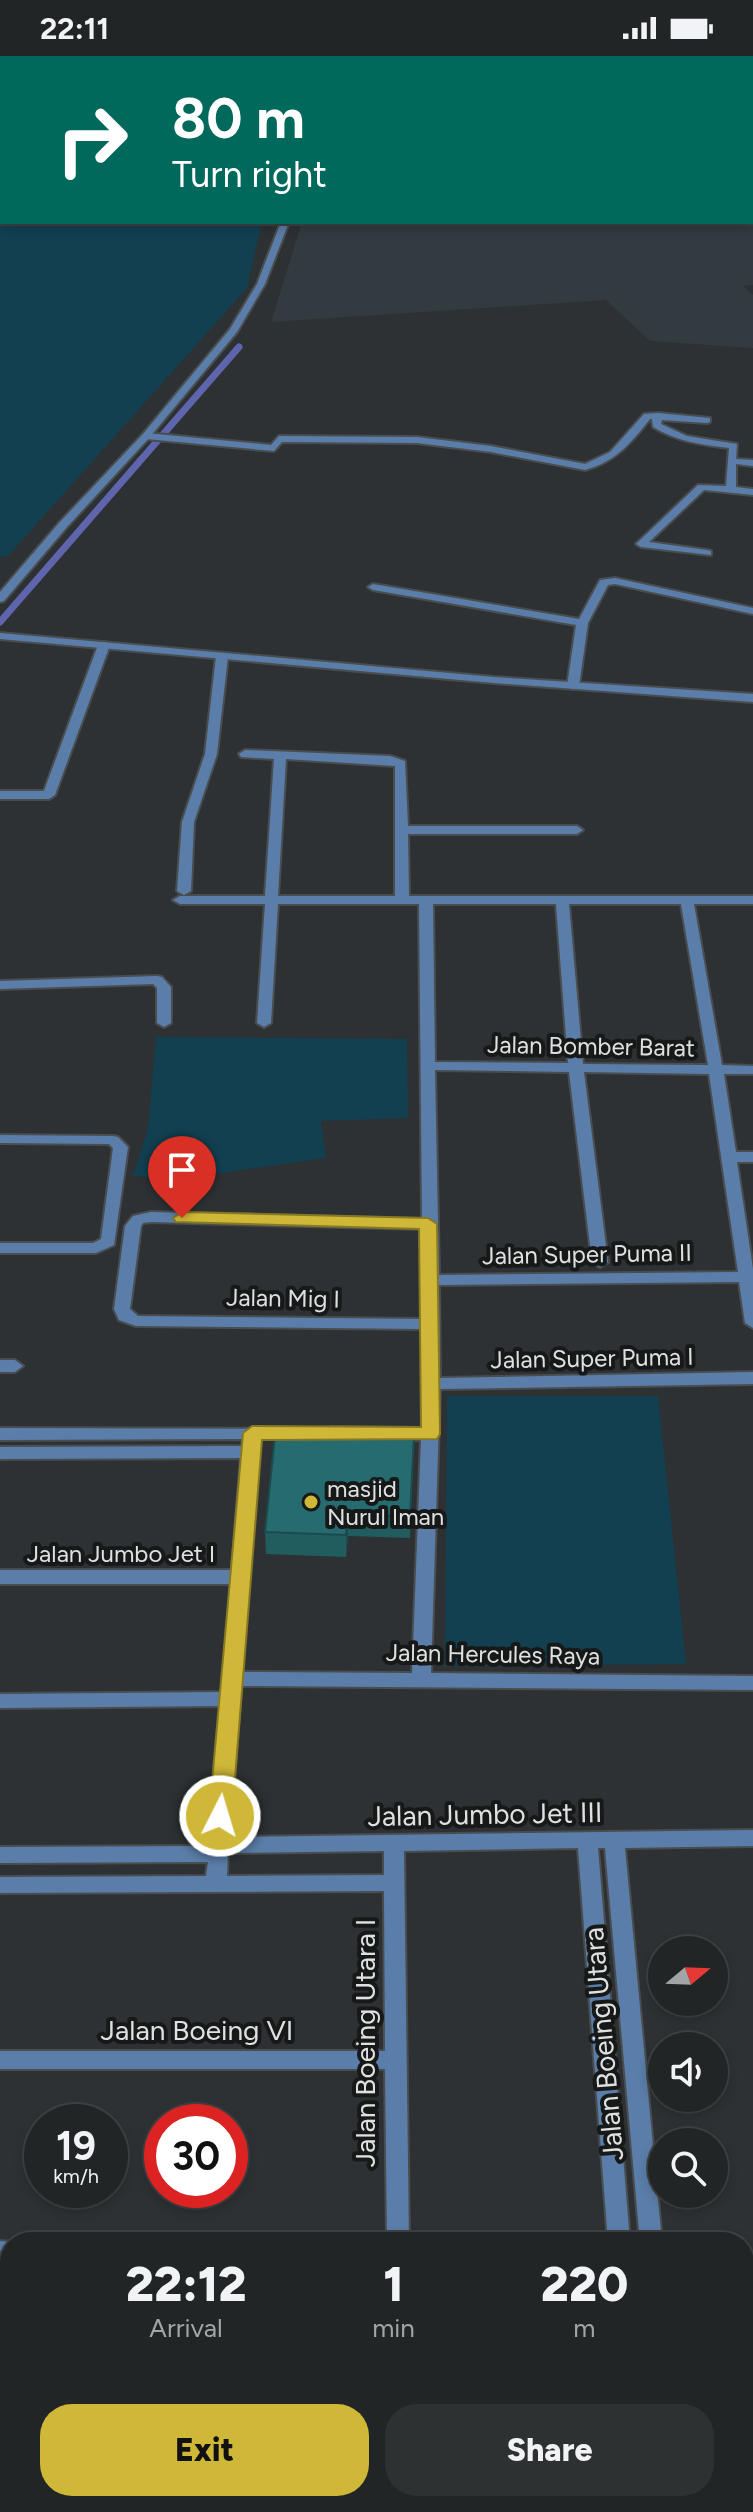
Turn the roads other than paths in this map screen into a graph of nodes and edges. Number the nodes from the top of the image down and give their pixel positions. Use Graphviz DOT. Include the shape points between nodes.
graph roads {
  1 [pos="284,224"];
  2 [pos="658,416"];
  3 [pos="707,420"];
  4 [pos="149,436"];
  5 [pos="731,461"];
  6 [pos="753,463"];
  7 [pos="731,490"];
  8 [pos="753,492"];
  9 [pos="707,553"];
  10 [pos="373,587"];
  11 [pos="0,599"];
  12 [pos="753,611"];
  13 [pos="582,623"];
  14 [pos="3,636"];
  15 [pos="104,645"];
  16 [pos="222,656"];
  17 [pos="573,686"];
  18 [pos="753,698"];
  19 [pos="245,754"];
  20 [pos="280,758"];
  21 [pos="0,795"];
  22 [pos="403,830"];
  23 [pos="577,830"];
  24 [pos="273,898"];
  25 [pos="402,900"];
  26 [pos="753,900"];
  27 [pos="426,901"];
  28 [pos="562,901"];
  29 [pos="687,901"];
  30 [pos="0,985"];
  31 [pos="164,1023"];
  32 [pos="264,1023"];
  33 [pos="429,1066"];
  34 [pos="576,1069"];
  35 [pos="716,1070"];
  36 [pos="753,1070"];
  37 [pos="0,1139"];
  38 [pos="729,1157"];
  39 [pos="753,1157"];
  40 [pos="428,1224"];
  41 [pos="746,1247"];
  42 [pos="0,1248"];
  43 [pos="600,1262"];
  44 [pos="745,1277"];
  45 [pos="429,1280"];
  46 [pos="753,1323"];
  47 [pos="429,1324"];
  48 [pos="753,1378"];
  49 [pos="432,1384"];
  50 [pos="0,1434"];
  51 [pos="431,1434"];
  52 [pos="252,1442"];
  53 [pos="0,1453"];
  54 [pos="0,1577"];
  55 [pos="242,1577"];
  56 [pos="421,1679"];
  57 [pos="753,1683"];
  58 [pos="232,1689"];
  59 [pos="0,1701"];
  60 [pos="753,1838"];
  61 [pos="587,1840"];
  62 [pos="614,1840"];
  63 [pos="394,1844"];
  64 [pos="217,1850"];
  65 [pos="0,1855"];
  66 [pos="216,1883"];
  67 [pos="394,1883"];
  68 [pos="0,1885"];
  69 [pos="0,2060"];
  70 [pos="394,2060"];
  71 [pos="398,2232"];
  72 [pos="618,2232"];
  73 [pos="650,2232"];
  1 -- 4 [label="street" via="252,304"];
  2 -- 3 [label="street"];
  2 -- 4 [label="street" via="647,416 621,449 600,464 585,467 417,440 279,439 274,448"];
  2 -- 5 [label="street" via="656,425 668,434 734,446"];
  4 -- 11 [label="street"];
  5 -- 6 [label="street"];
  5 -- 7 [label="street"];
  7 -- 8 [label="street"];
  7 -- 9 [label="street" via="702,487 641,544"];
  10 -- 13 [label="street"];
  12 -- 13 [label="street" via="615,581 602,584"];
  13 -- 17 [label="street"];
  14 -- 15 [label="street"];
  15 -- 16 [label="street"];
  15 -- 21 [label="street" via="49,795"];
  16 -- 17 [label="street"];
  16 -- 24 [label="street" via="211,754 188,822 182,895"];
  17 -- 18 [label="street"];
  19 -- 20 [label="street"];
  20 -- 22 [label="street" via="401,764"];
  20 -- 24 [label="street"];
  22 -- 23 [label="street"];
  22 -- 25 [label="street"];
  24 -- 25 [label="street"];
  24 -- 32 [label="street"];
  25 -- 27 [label="street"];
  26 -- 29 [label="street"];
  27 -- 28 [label="street"];
  27 -- 33 [label="street"];
  28 -- 29 [label="street"];
  28 -- 34 [label="street"];
  29 -- 35 [label="street"];
  30 -- 31 [label="street" via="157,980 164,987"];
  33 -- 34 [label="street, Jalan Bomber Barat"];
  33 -- 40 [label="street"];
  34 -- 35 [label="street, Jalan Bomber Barat"];
  34 -- 43 [label="street"];
  35 -- 36 [label="street, Jalan Bomber Barat"];
  35 -- 38 [label="street"];
  37 -- 42 [label="street" via="113,1140 121,1147 108,1242 96,1248"];
  38 -- 39 [label="street"];
  38 -- 41 [label="street"];
  40 -- 45 [label="street"];
  40 -- 47 [label="street, Jalan Mig I" via="138,1219 122,1309 136,1321"];
  41 -- 44 [label="street"];
  44 -- 45 [label="street, Jalan Super Puma II"];
  44 -- 46 [label="street"];
  45 -- 47 [label="street"];
  47 -- 49 [label="street"];
  48 -- 49 [label="street, Jalan Super Puma I"];
  49 -- 51 [label="street"];
  50 -- 52 [label="street"];
  51 -- 52 [label="street"];
  51 -- 56 [label="street"];
  52 -- 53 [label="street"];
  52 -- 55 [label="street"];
  54 -- 55 [label="street, Jalan Jumbo Jet I"];
  55 -- 58 [label="street"];
  56 -- 57 [label="street, Jalan Hercules Raya"];
  56 -- 58 [label="street, Jalan Hercules Raya"];
  58 -- 59 [label="street, Jalan Hercules Raya"];
  58 -- 64 [label="street"];
  60 -- 62 [label="street, Jalan Jumbo Jet III"];
  61 -- 62 [label="street, Jalan Jumbo Jet III"];
  61 -- 63 [label="street, Jalan Jumbo Jet III"];
  61 -- 72 [label="street, Jalan Boeing Utara"];
  62 -- 73 [label="street, Jalan Boeing Utara"];
  63 -- 64 [label="street, Jalan Jumbo Jet III"];
  63 -- 67 [label="street, Jalan Boeing Utara I"];
  64 -- 65 [label="street, Jalan Jumbo Jet III"];
  64 -- 66 [label="street"];
  66 -- 67 [label="street"];
  66 -- 68 [label="street"];
  67 -- 70 [label="street, Jalan Boeing Utara I"];
  69 -- 70 [label="street, Jalan Boeing VI"];
  70 -- 71 [label="street, Jalan Boeing Utara I"];
}
